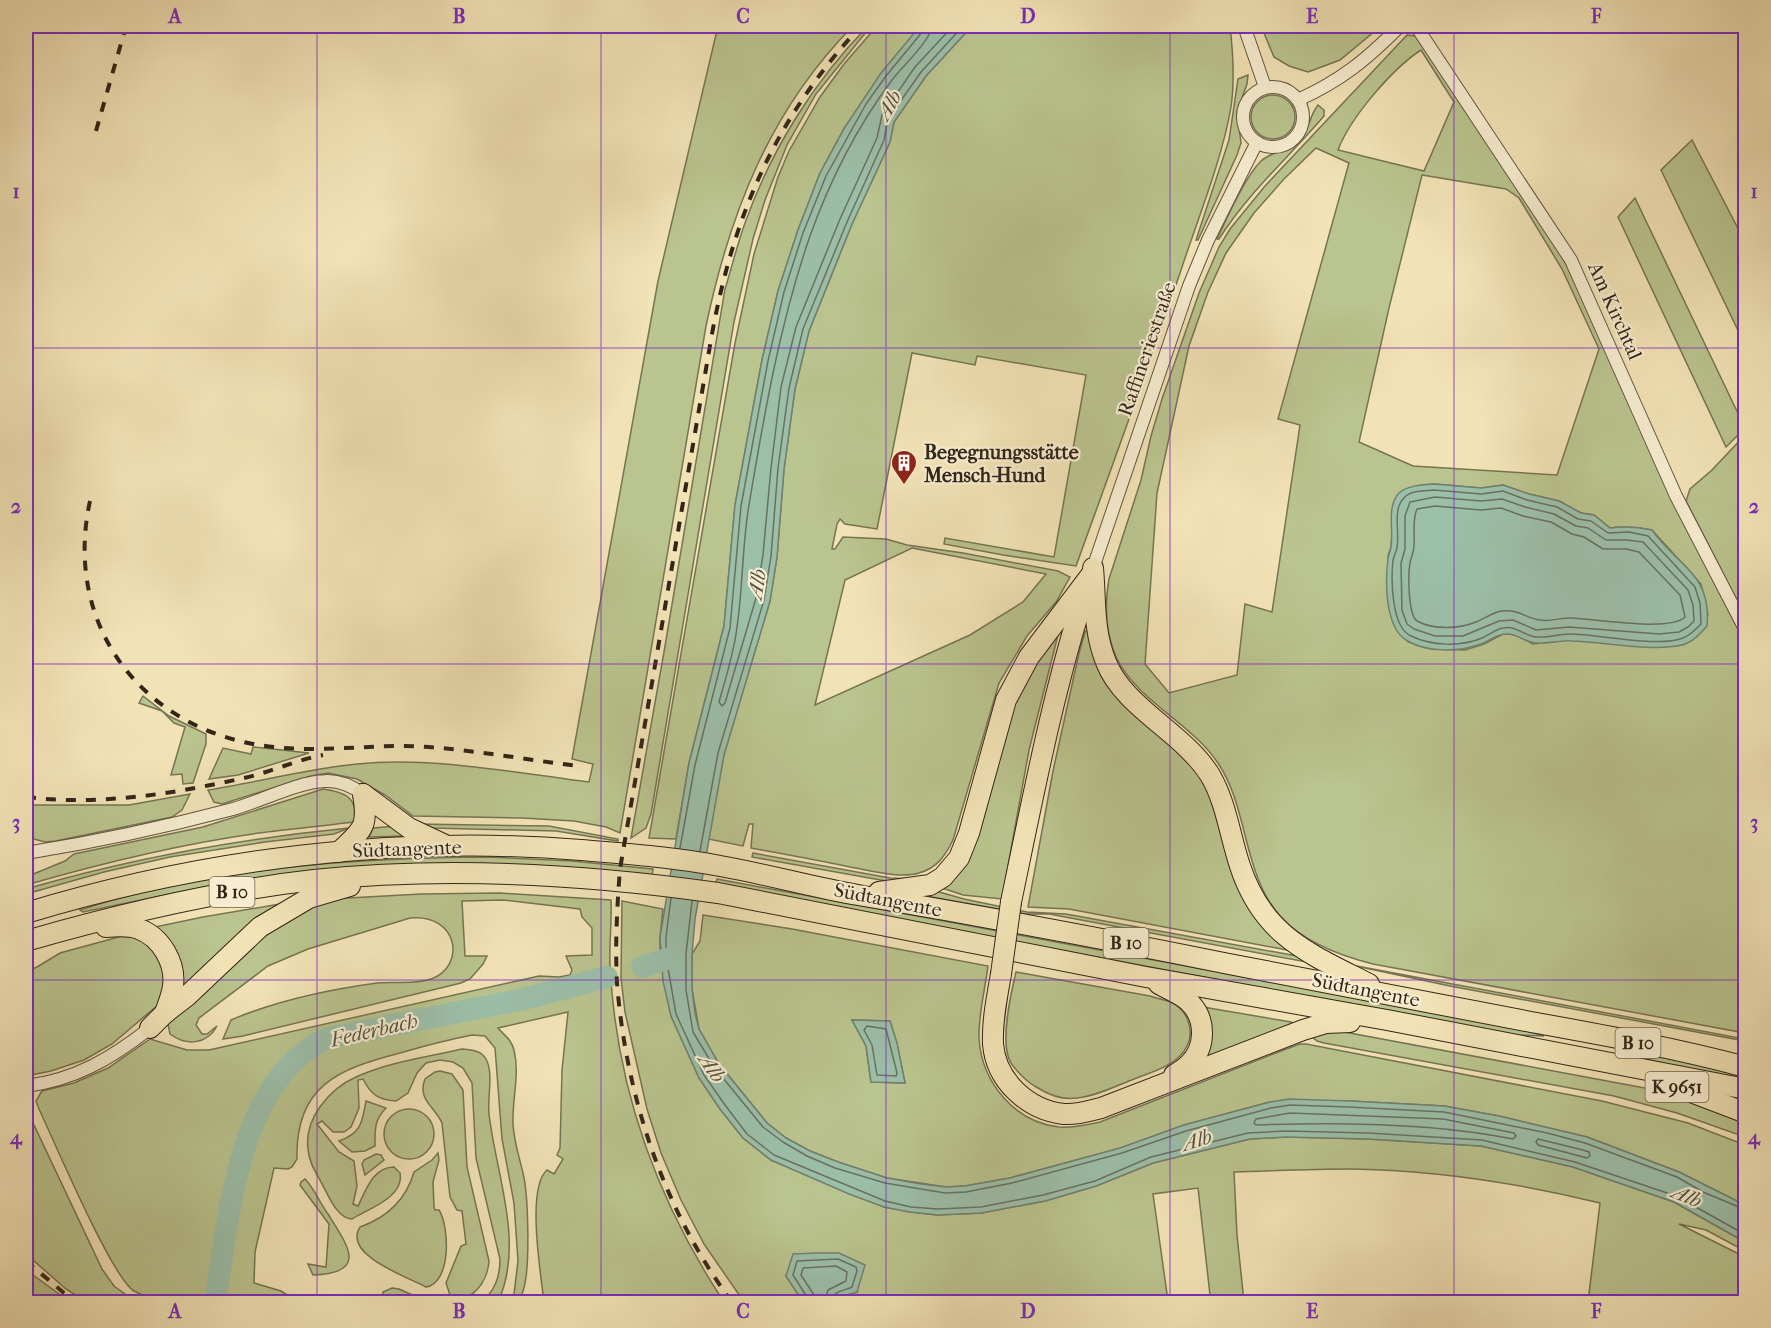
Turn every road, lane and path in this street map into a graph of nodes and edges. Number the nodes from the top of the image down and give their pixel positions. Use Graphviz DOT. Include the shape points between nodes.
graph roads {
  1 [pos="1244,26"];
  2 [pos="1400,26"];
  3 [pos="1416,26"];
  4 [pos="1265,87"];
  5 [pos="1298,100"];
  6 [pos="1257,142"];
  7 [pos="1092,571"];
  8 [pos="1746,631"];
  9 [pos="363,794"];
  10 [pos="448,846"];
  11 [pos="339,852"];
  12 [pos="26,853"];
  13 [pos="394,874"];
  14 [pos="861,895"];
  15 [pos="26,913"];
  16 [pos="72,928"];
  17 [pos="26,941"];
  18 [pos="1146,977"];
  19 [pos="1390,995"];
  20 [pos="165,1013"];
  21 [pos="1387,1020"];
  22 [pos="150,1028"];
  23 [pos="1710,1058"];
  24 [pos="1746,1060"];
  25 [pos="1609,1062"];
  26 [pos="1746,1067"];
  27 [pos="26,1086"];
  28 [pos="1746,1089"];
  29 [pos="1145,1091"];
  30 [pos="1746,1113"];
  1 -- 4 [label="street"];
  2 -- 5 [label="street" via="1361,64"];
  3 -- 8 [label="street, Am Kirchtal" via="1571,260 1676,496"];
  4 -- 5 [label="street" via="1289,91"];
  4 -- 6 [label="street" via="1248,98 1242,117 1249,136"];
  5 -- 6 [label="street" via="1303,120 1295,138 1276,147"];
  6 -- 7 [label="street, Raffineriestraße" via="1189,286"];
  7 -- 14 [label="highway" via="1029,657 1010,692 959,858 943,877 930,885"];
  7 -- 19 [label="highway" via="1095,623 1106,664 1119,684 1172,732 1210,775 1244,876 1260,910 1289,940"];
  7 -- 29 [label="highway, bridge" via="1053,706 1011,902 993,1045 1002,1072 1017,1094 1051,1111 1075,1114"];
  9 -- 10 [label="highway" via="409,828"];
  9 -- 11 [label="highway" via="365,824"];
  9 -- 12 [label="street" via="337,781 315,782 200,818"];
  10 -- 11 [label="highway, Südtangente / B 10"];
  10 -- 14 [label="highway, Südtangente / B 10" via="549,848 657,857 723,866"];
  11 -- 15 [label="highway, Südtangente / B 10" via="229,866 129,885"];
  13 -- 16 [label="highway, Südtangente / B 10" via="313,880 222,894"];
  13 -- 18 [label="highway, Südtangente / B 10" via="485,873 653,884 718,893"];
  13 -- 20 [label="highway" via="316,896 286,910 260,927"];
  14 -- 19 [label="highway, Südtangente / B 10"];
  16 -- 17 [label="highway, Südtangente / B 10"];
  16 -- 20 [label="highway" via="132,927 158,942 168,955 172,970 173,984"];
  18 -- 21 [label="highway, Südtangente / B 10"];
  18 -- 29 [label="highway" via="1190,1002 1198,1013 1203,1033 1191,1063"];
  19 -- 23 [label="highway, Südtangente / B 10"];
  20 -- 22 [label="highway"];
  21 -- 25 [label="highway, Südtangente / B 10"];
  21 -- 29 [label="highway" via="1326,1023"];
  22 -- 27 [label="street" via="86,1071"];
  23 -- 24 [label="highway, K 9651"];
  23 -- 26 [label="highway, Südtangente / B 10"];
  25 -- 28 [label="highway, Südtangente / B 10"];
  25 -- 30 [label="highway, K 9651"];
}
